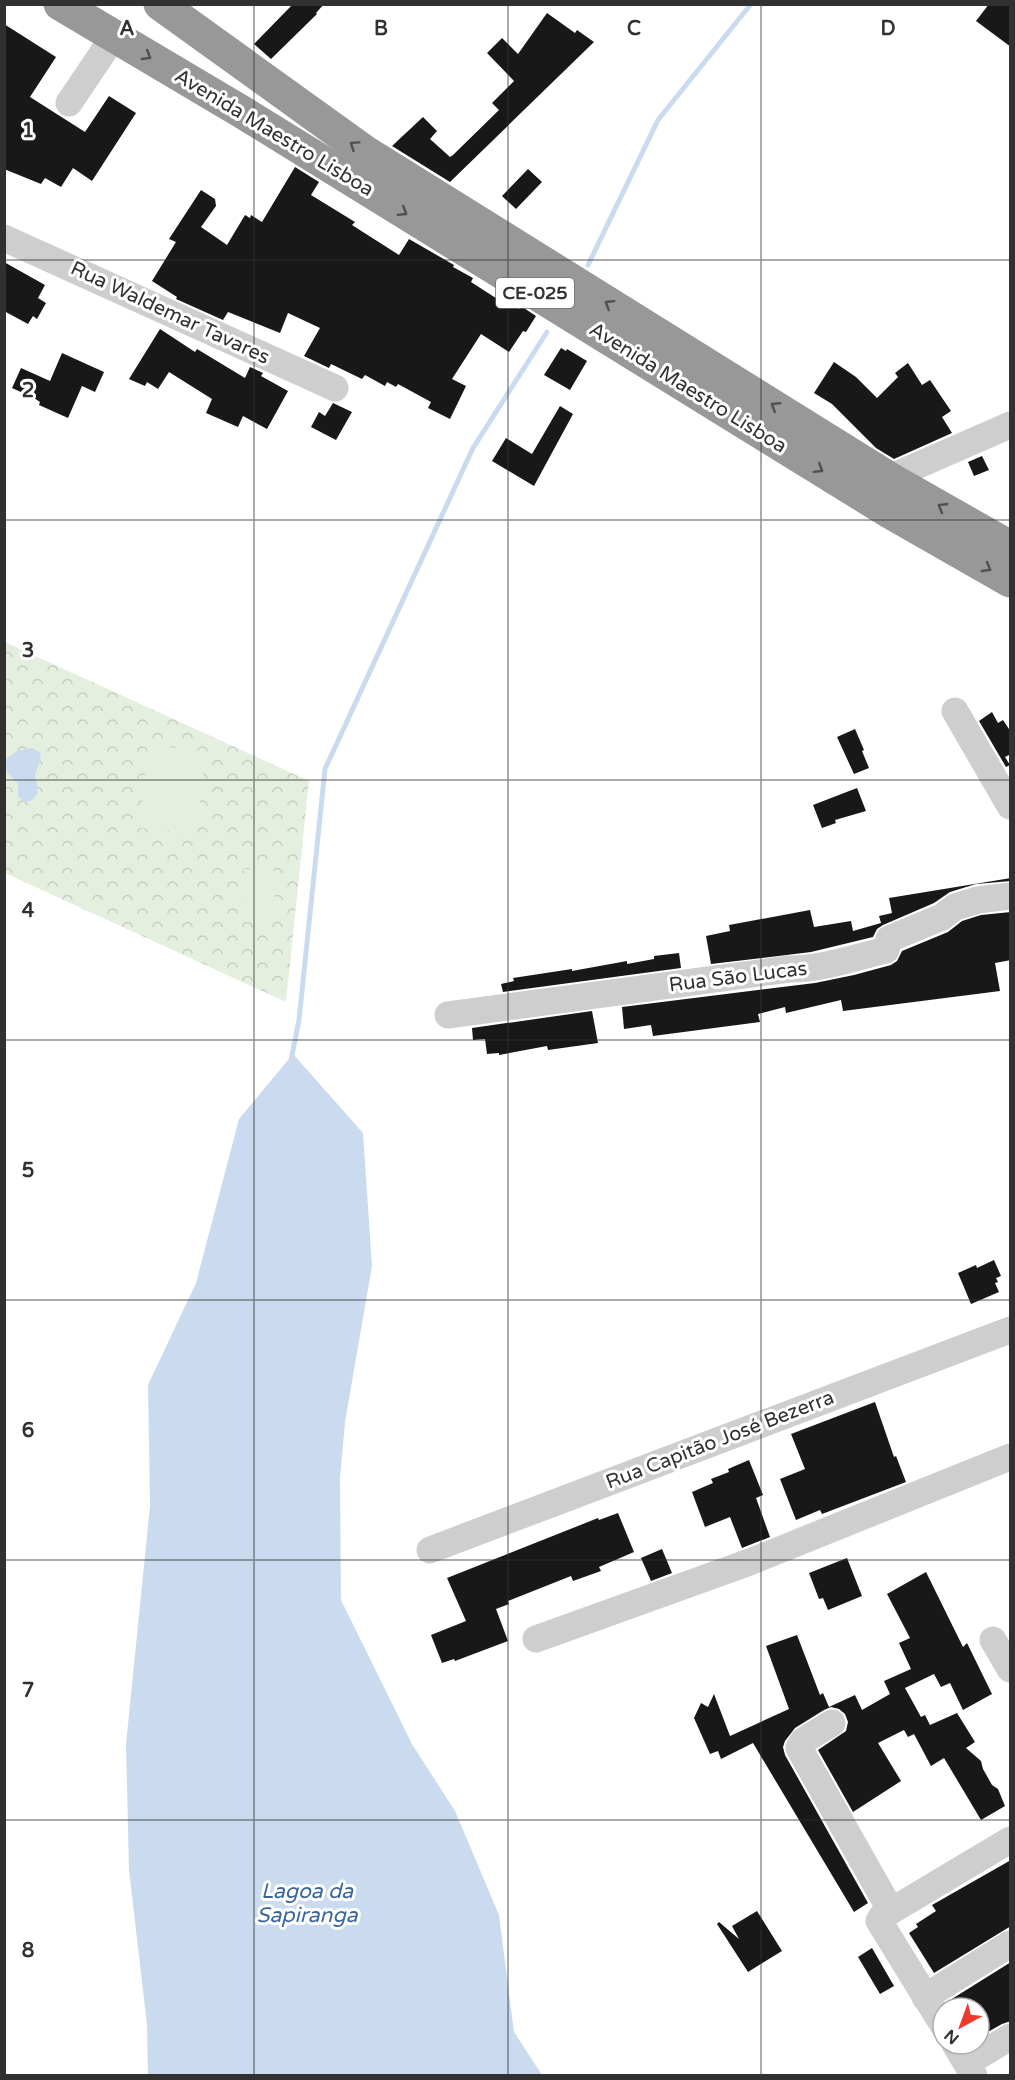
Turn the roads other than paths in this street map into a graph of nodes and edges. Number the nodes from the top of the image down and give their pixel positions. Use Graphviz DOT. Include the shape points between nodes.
graph roads {
  1 [pos="60,4"];
  2 [pos="160,4"];
  3 [pos="114,36"];
  4 [pos="69,104"];
  5 [pos="4,238"];
  6 [pos="335,388"];
  7 [pos="1011,425"];
  8 [pos="889,478"];
  9 [pos="1011,547"];
  10 [pos="1011,581"];
  11 [pos="955,711"];
  12 [pos="1011,806"];
  13 [pos="1011,896"];
  14 [pos="448,1015"];
  15 [pos="1011,1330"];
  16 [pos="1011,1457"];
  17 [pos="430,1550"];
  18 [pos="536,1639"];
  19 [pos="993,1640"];
  20 [pos="1011,1669"];
  21 [pos="832,1723"];
  22 [pos="1011,1840"];
  23 [pos="885,1916"];
  24 [pos="1011,1944"];
  25 [pos="926,1996"];
  26 [pos="931,2005"];
  27 [pos="1011,2037"];
  28 [pos="965,2061"];
  1 -- 3 [label="highway, Avenida Maestro Lisboa / CE-025"];
  8 -- 2 [label="highway, Avenida Maestro Lisboa / CE-025, one-way" via="364,151"];
  3 -- 4 [label="street"];
  3 -- 10 [label="highway, Avenida Maestro Lisboa / CE-025, one-way" via="881,507"];
  5 -- 6 [label="street, Rua Waldemar Tavares"];
  7 -- 8 [label="street"];
  9 -- 8 [label="highway, Avenida Maestro Lisboa / CE-025, one-way"];
  11 -- 12 [label="street"];
  13 -- 14 [label="street, Rua São Lucas" via="955,907 942,917 889,939 886,950 800,970"];
  15 -- 17 [label="street, Rua Capitão José Bezerra"];
  16 -- 18 [label="street" via="747,1563"];
  19 -- 20 [label="street"];
  21 -- 23 [label="street" via="803,1741 799,1748"];
  22 -- 23 [label="street"];
  23 -- 25 [label="street"];
  24 -- 25 [label="street"];
  25 -- 26 [label="street"];
  27 -- 28 [label="street"];
}
